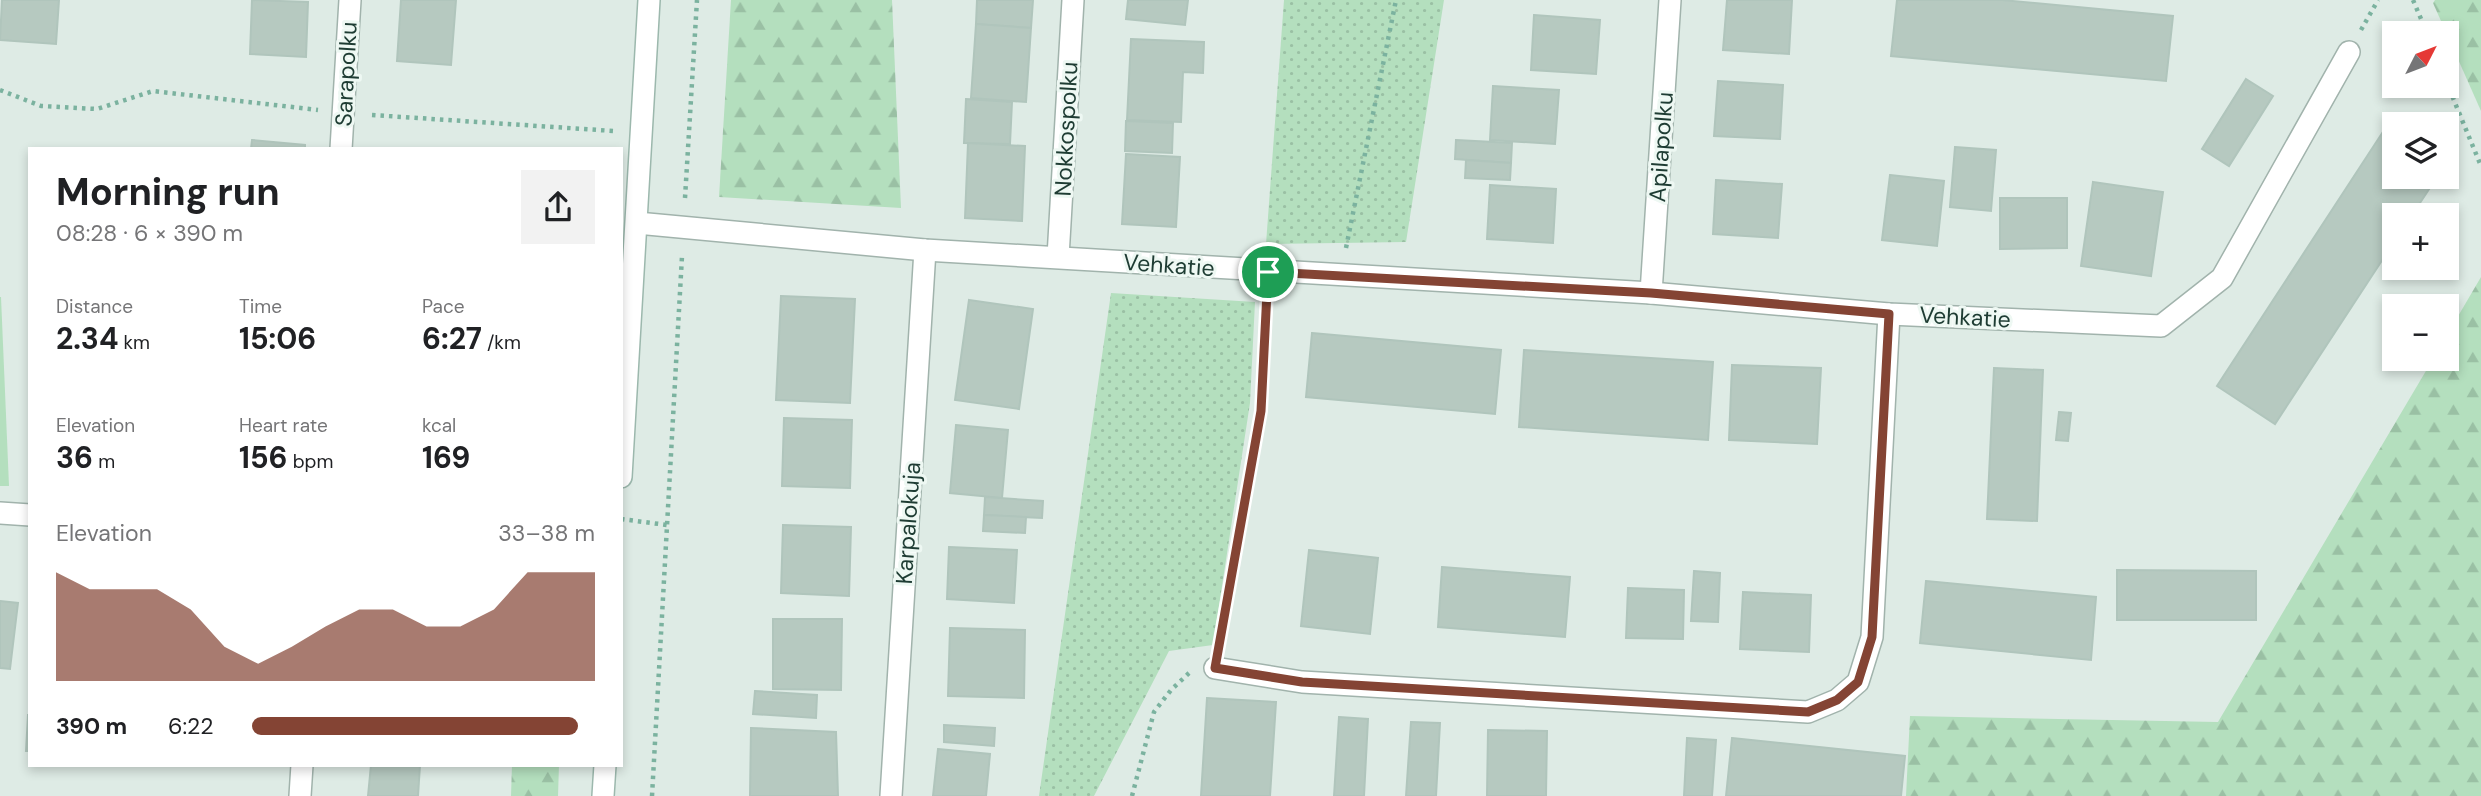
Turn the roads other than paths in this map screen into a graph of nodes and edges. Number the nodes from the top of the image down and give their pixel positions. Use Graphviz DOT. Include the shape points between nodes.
graph roads {
  1 [pos="350,0"];
  2 [pos="649,0"];
  3 [pos="1073,0"];
  4 [pos="1670,0"];
  5 [pos="2349,52"];
  6 [pos="341,147"];
  7 [pos="637,223"];
  8 [pos="925,250"];
  9 [pos="1058,257"];
  10 [pos="1651,293"];
  11 [pos="1889,314"];
  12 [pos="623,445"];
  13 [pos="0,513"];
  14 [pos="28,515"];
  15 [pos="1215,668"];
  16 [pos="302,767"];
  17 [pos="605,767"];
  18 [pos="300,796"];
  19 [pos="603,796"];
  20 [pos="891,796"];
  1 -- 6 [label="street, Sarapolku"];
  2 -- 7 [label="street"];
  3 -- 9 [label="street, Nokkospolku"];
  4 -- 10 [label="street, Apilapolku"];
  5 -- 11 [label="street, Vehkatie" via="2222,278 2161,327"];
  7 -- 8 [label="street, Vehkatie"];
  7 -- 12 [label="street"];
  8 -- 9 [label="street, Vehkatie"];
  8 -- 20 [label="street, Karpalokuja"];
  9 -- 10 [label="street, Vehkatie"];
  10 -- 11 [label="street, Vehkatie"];
  11 -- 15 [label="street" via="1872,637 1858,682 1837,700 1808,712 1302,682"];
  13 -- 14 [label="street"];
  16 -- 18 [label="street"];
  17 -- 19 [label="street"];
}
